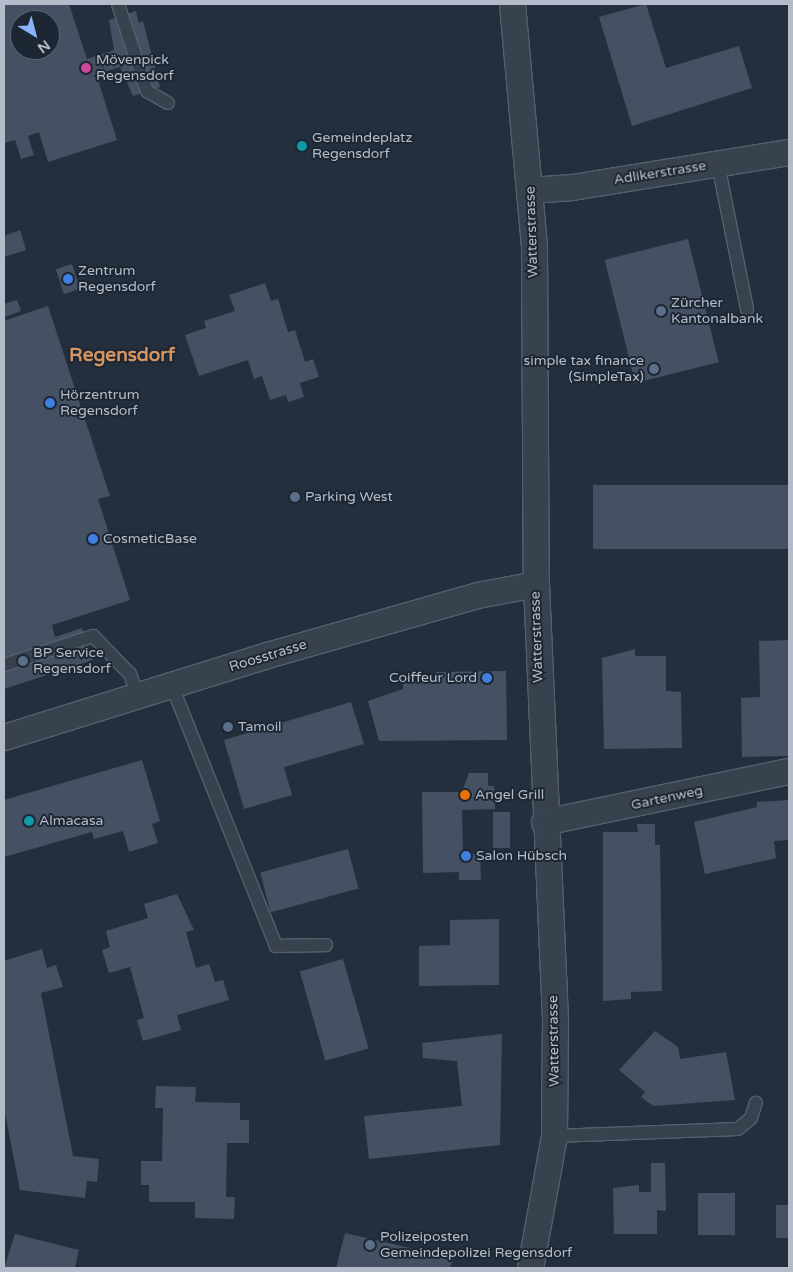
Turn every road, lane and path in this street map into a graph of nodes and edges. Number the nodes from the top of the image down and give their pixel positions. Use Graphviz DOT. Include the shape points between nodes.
graph roads {
  1 [pos="118,4"];
  2 [pos="512,4"];
  3 [pos="168,103"];
  4 [pos="789,152"];
  5 [pos="718,164"];
  6 [pos="530,190"];
  7 [pos="747,309"];
  8 [pos="536,584"];
  9 [pos="4,665"];
  10 [pos="172,686"];
  11 [pos="138,696"];
  12 [pos="4,737"];
  13 [pos="789,771"];
  14 [pos="544,822"];
  15 [pos="326,945"];
  16 [pos="756,1103"];
  17 [pos="554,1136"];
  18 [pos="538,1266"];
  1 -- 3 [label="lane" via="147,91"];
  2 -- 6 [label="street, Watterstrasse"];
  4 -- 5 [label="street, Adlikerstrasse"];
  5 -- 6 [label="street, Adlikerstrasse"];
  5 -- 7 [label="lane"];
  6 -- 8 [label="street, Watterstrasse"];
  8 -- 10 [label="street, Roosstrasse" via="468,598"];
  8 -- 14 [label="street, Watterstrasse"];
  9 -- 11 [label="lane" via="93,636 130,674"];
  10 -- 11 [label="street, Roosstrasse"];
  10 -- 15 [label="lane" via="276,946"];
  11 -- 12 [label="street, Roosstrasse"];
  13 -- 14 [label="street, Gartenweg"];
  14 -- 17 [label="street, Watterstrasse" via="556,1018"];
  16 -- 17 [label="lane" via="750,1118 738,1129"];
  17 -- 18 [label="street, Watterstrasse"];
}
